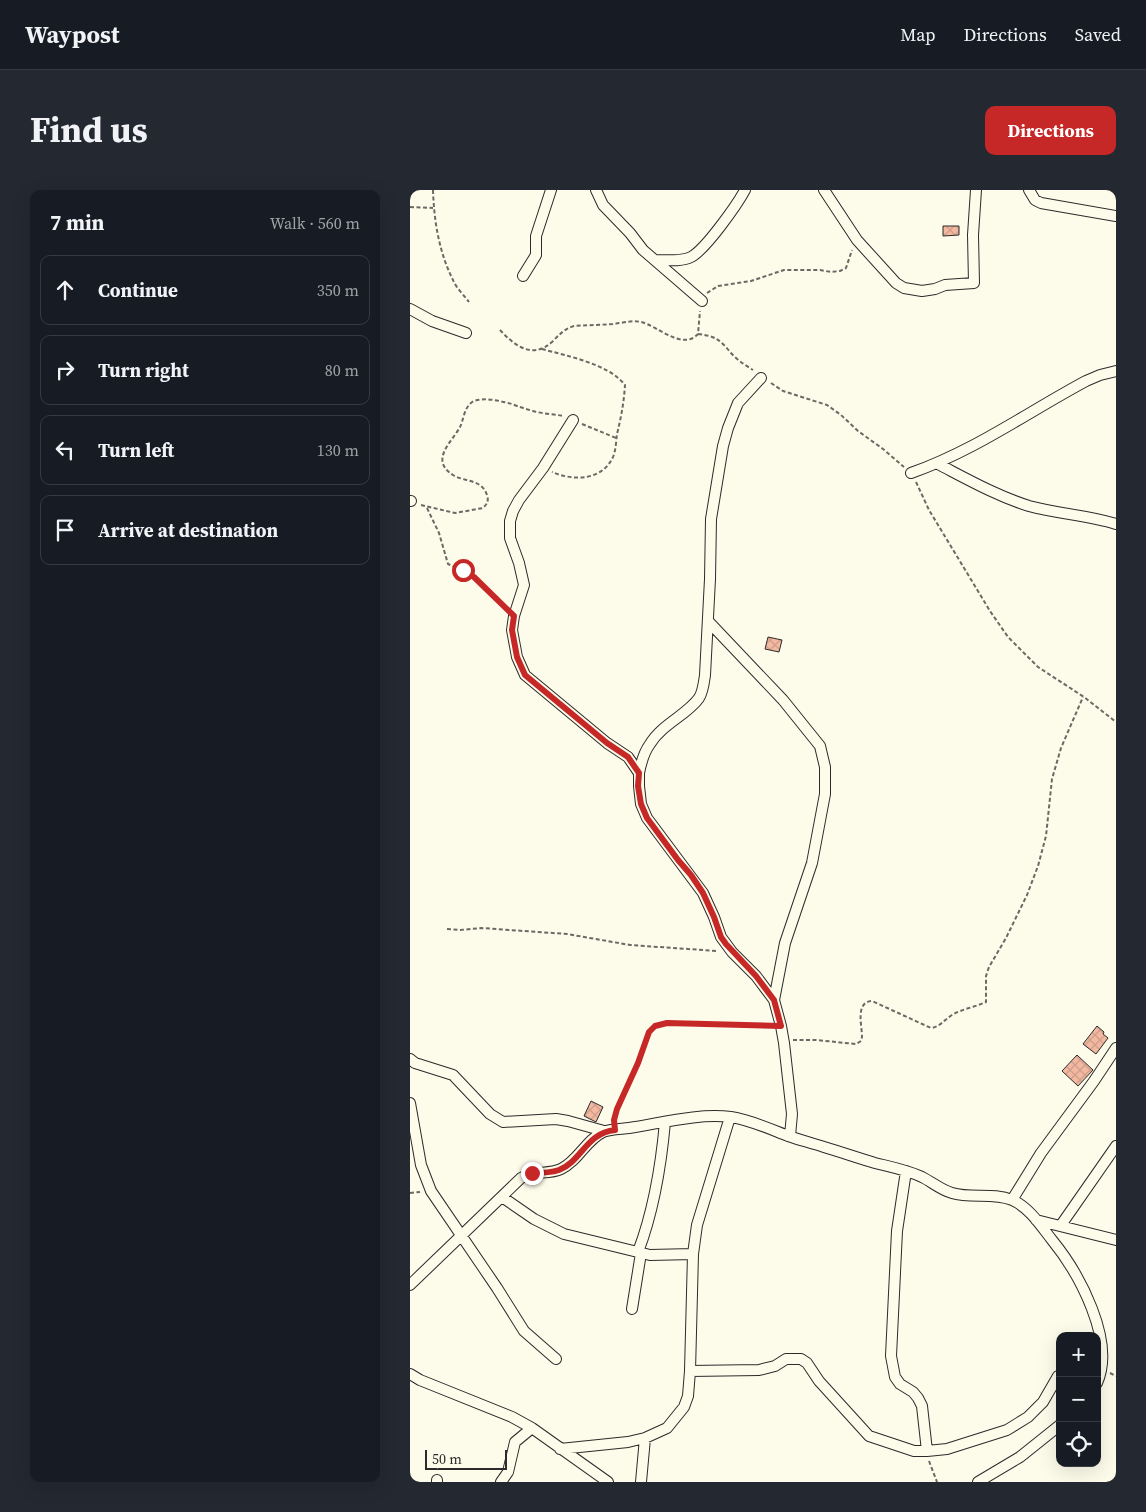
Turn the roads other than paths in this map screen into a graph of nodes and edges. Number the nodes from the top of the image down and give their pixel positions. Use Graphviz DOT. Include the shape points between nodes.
graph roads {
  1 [pos="551,190"];
  2 [pos="596,190"];
  3 [pos="745,190"];
  4 [pos="824,190"];
  5 [pos="976,190"];
  6 [pos="1029,190"];
  7 [pos="1116,216"];
  8 [pos="655,260"];
  9 [pos="524,276"];
  10 [pos="702,301"];
  11 [pos="410,309"];
  12 [pos="466,333"];
  13 [pos="1116,372"];
  14 [pos="762,378"];
  15 [pos="572,420"];
  16 [pos="938,464"];
  17 [pos="911,473"];
  18 [pos="1116,524"];
  19 [pos="708,621"];
  20 [pos="639,773"];
  21 [pos="774,1000"];
  22 [pos="1116,1048"];
  23 [pos="410,1059"];
  24 [pos="410,1104"];
  25 [pos="730,1117"];
  26 [pos="665,1122"];
  27 [pos="609,1131"];
  28 [pos="790,1136"];
  29 [pos="1116,1146"];
  30 [pos="906,1171"];
  31 [pos="502,1197"];
  32 [pos="1012,1200"];
  33 [pos="1036,1220"];
  34 [pos="1062,1225"];
  35 [pos="460,1236"];
  36 [pos="1116,1240"];
  37 [pos="639,1253"];
  38 [pos="692,1254"];
  39 [pos="410,1285"];
  40 [pos="632,1309"];
  41 [pos="556,1359"];
  42 [pos="690,1371"];
  43 [pos="410,1374"];
  44 [pos="1057,1377"];
  45 [pos="1101,1377"];
  46 [pos="532,1428"];
  47 [pos="1056,1428"];
  48 [pos="645,1438"];
  49 [pos="560,1449"];
  50 [pos="927,1451"];
  51 [pos="501,1482"];
  52 [pos="608,1482"];
  53 [pos="641,1482"];
  54 [pos="978,1482"];
  1 -- 9 [label="street" via="536,236 536,255"];
  2 -- 8 [label="street" via="603,205"];
  3 -- 8 [label="street" via="697,253 680,260"];
  4 -- 5 [label="street" via="857,240 896,283 922,291 973,283"];
  6 -- 7 [label="street" via="1041,203"];
  8 -- 10 [label="street"];
  11 -- 12 [label="street"];
  13 -- 16 [label="street" via="1086,381"];
  14 -- 19 [label="street" via="738,403 723,446 711,519"];
  15 -- 20 [label="street" via="519,500 510,521 510,538 524,585 512,630 517,657 525,675 628,757"];
  16 -- 17 [label="street"];
  16 -- 18 [label="street" via="1008,499 1047,511"];
  19 -- 20 [label="street" via="705,675 700,697 662,729 650,744"];
  19 -- 21 [label="street" via="783,700 820,746 825,767 824,794 812,863 785,943"];
  20 -- 21 [label="street" via="641,804 647,818 703,893 721,937"];
  21 -- 28 [label="street" via="784,1043 792,1114"];
  22 -- 32 [label="street" via="1041,1153"];
  23 -- 27 [label="street" via="453,1075 490,1114 503,1122 556,1119"];
  24 -- 35 [label="street" via="424,1174"];
  25 -- 26 [label="street" via="695,1117"];
  25 -- 28 [label="street"];
  25 -- 38 [label="street" via="696,1225"];
  26 -- 27 [label="street"];
  26 -- 37 [label="street" via="661,1168"];
  27 -- 31 [label="street" via="585,1146 571,1163 555,1171 526,1175"];
  28 -- 30 [label="street"];
  29 -- 34 [label="street"];
  30 -- 32 [label="street" via="953,1194"];
  30 -- 50 [label="street" via="897,1231 891,1356 895,1377 913,1392 922,1406"];
  31 -- 35 [label="street"];
  31 -- 37 [label="street" via="564,1234"];
  32 -- 33 [label="street"];
  33 -- 34 [label="street"];
  33 -- 45 [label="street" via="1073,1266 1101,1314 1109,1352 1108,1365"];
  34 -- 36 [label="street"];
  35 -- 39 [label="street"];
  35 -- 41 [label="street" via="524,1331"];
  37 -- 38 [label="street"];
  37 -- 40 [label="street"];
  38 -- 42 [label="street"];
  42 -- 48 [label="street" via="684,1407 667,1428"];
  42 -- 50 [label="street" via="758,1370 786,1359 801,1359 869,1436 914,1451"];
  43 -- 46 [label="street"];
  44 -- 50 [label="street" via="1043,1402 1028,1417 1007,1430 948,1449"];
  46 -- 49 [label="street"];
  46 -- 51 [label="street" via="515,1442 508,1472"];
  47 -- 54 [label="street" via="1020,1457"];
  48 -- 49 [label="street"];
  48 -- 53 [label="street"];
  49 -- 52 [label="street"];
}
